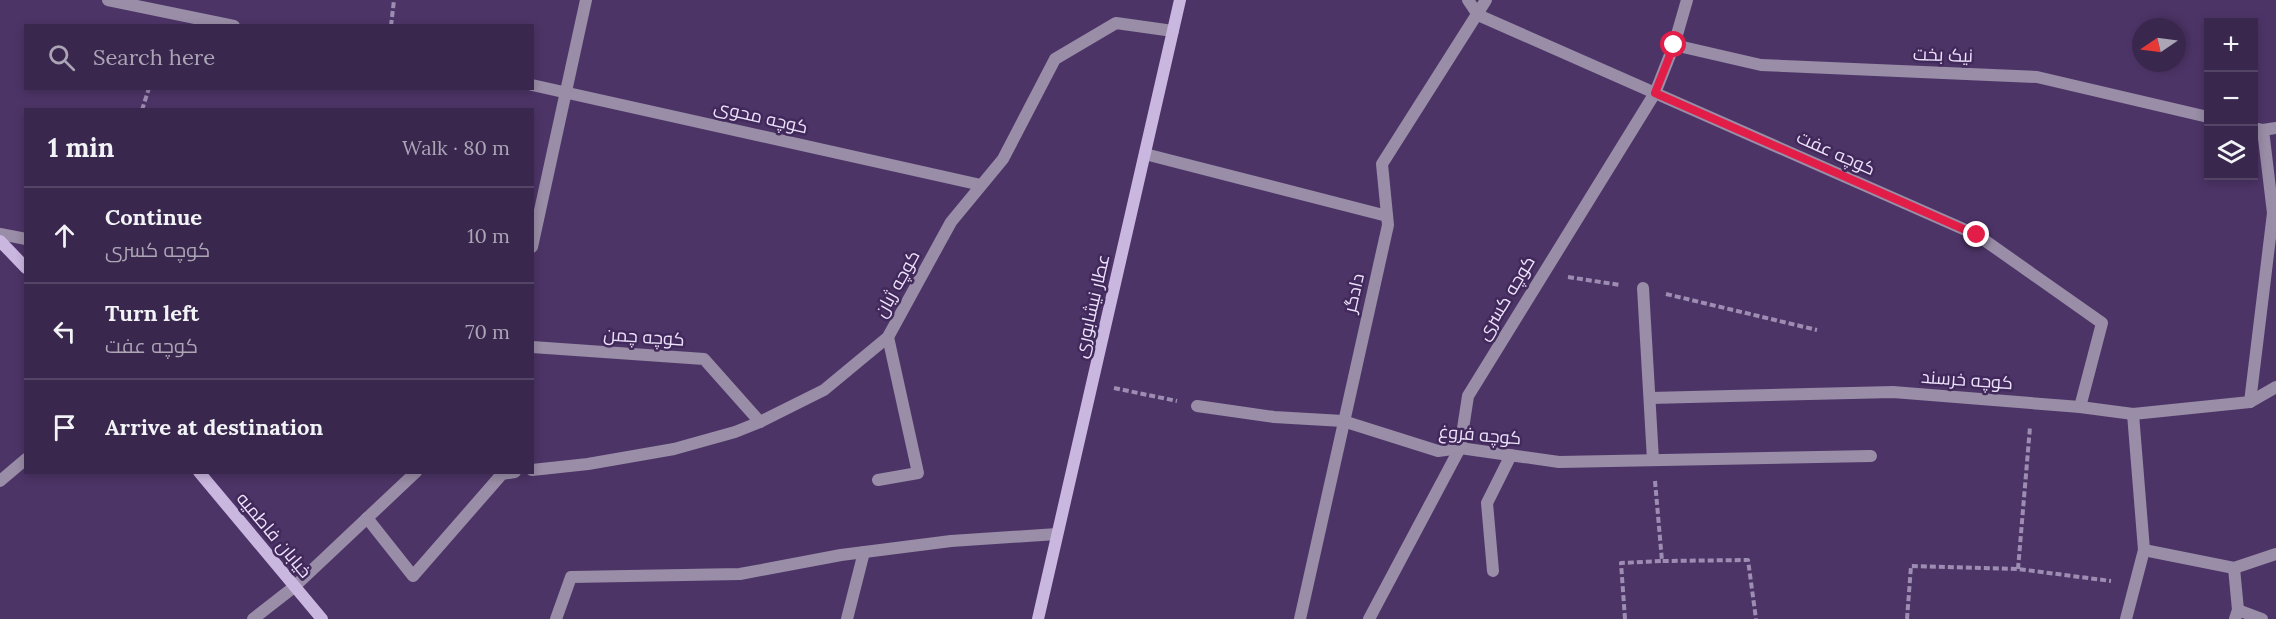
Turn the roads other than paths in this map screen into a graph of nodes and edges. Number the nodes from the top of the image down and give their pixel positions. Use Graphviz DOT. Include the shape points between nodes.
graph roads {
  1 [pos="108,0"];
  2 [pos="586,0"];
  3 [pos="1180,0"];
  4 [pos="1468,0"];
  5 [pos="1486,0"];
  6 [pos="1687,0"];
  7 [pos="1478,15"];
  8 [pos="224,24"];
  9 [pos="1173,31"];
  10 [pos="1674,45"];
  11 [pos="534,86"];
  12 [pos="566,92"];
  13 [pos="1655,93"];
  14 [pos="2204,116"];
  15 [pos="2276,128"];
  16 [pos="2258,129"];
  17 [pos="1145,153"];
  18 [pos="981,185"];
  19 [pos="2274,213"];
  20 [pos="1387,216"];
  21 [pos="0,234"];
  22 [pos="24,239"];
  23 [pos="534,239"];
  24 [pos="0,241"];
  25 [pos="24,266"];
  26 [pos="1643,288"];
  27 [pos="888,337"];
  28 [pos="534,347"];
  29 [pos="2276,387"];
  30 [pos="1650,399"];
  31 [pos="2250,402"];
  32 [pos="1197,406"];
  33 [pos="2080,407"];
  34 [pos="2133,414"];
  35 [pos="1343,421"];
  36 [pos="760,422"];
  37 [pos="1460,448"];
  38 [pos="1511,455"];
  39 [pos="1871,456"];
  40 [pos="1653,460"];
  41 [pos="24,461"];
  42 [pos="534,471"];
  43 [pos="201,474"];
  44 [pos="414,474"];
  45 [pos="502,474"];
  46 [pos="878,480"];
  47 [pos="0,481"];
  48 [pos="368,518"];
  49 [pos="1057,534"];
  50 [pos="2144,550"];
  51 [pos="864,552"];
  52 [pos="2276,554"];
  53 [pos="2235,568"];
  54 [pos="1493,571"];
  55 [pos="294,587"];
  56 [pos="2236,615"];
  57 [pos="253,619"];
  58 [pos="322,619"];
  59 [pos="556,619"];
  60 [pos="847,619"];
  61 [pos="1038,619"];
  62 [pos="1300,619"];
  63 [pos="1369,619"];
  64 [pos="2126,619"];
  65 [pos="2262,619"];
  1 -- 8 [label="street"];
  2 -- 12 [label="street"];
  3 -- 9 [label="street, عطار نیشابوری"];
  4 -- 7 [label="street"];
  5 -- 7 [label="street, دادگر"];
  6 -- 10 [label="street, کوچه کسری"];
  7 -- 13 [label="street, کوچه عفت"];
  7 -- 20 [label="street, دادگر" via="1382,164"];
  9 -- 17 [label="street, عطار نیشابوری"];
  9 -- 18 [label="street, کوچه ژیان" via="1116,23 1055,59 1003,159"];
  10 -- 13 [label="street, کوچه کسری"];
  10 -- 14 [label="street, نیک بخت" via="1761,65 2037,77"];
  11 -- 12 [label="street, کوچه محوی"];
  12 -- 18 [label="street, کوچه محوی"];
  12 -- 23 [label="street"];
  13 -- 33 [label="street, کوچه عفت" via="1977,235 2102,323"];
  13 -- 37 [label="street, کوچه کسری" via="1468,396"];
  15 -- 16 [label="street"];
  16 -- 19 [label="street"];
  17 -- 20 [label="street"];
  17 -- 49 [label="street, عطار نیشابوری"];
  18 -- 27 [label="street, کوچه ژیان" via="951,222"];
  19 -- 31 [label="street"];
  20 -- 35 [label="street, دادگر"];
  21 -- 22 [label="street"];
  24 -- 25 [label="street"];
  26 -- 30 [label="street"];
  27 -- 36 [label="street, کوچه ژیان" via="824,390"];
  27 -- 46 [label="street" via="918,473"];
  28 -- 36 [label="street, کوچه چمن" via="704,359"];
  29 -- 31 [label="street, کوچه خرسند"];
  30 -- 33 [label="street, کوچه خرسند" via="1893,392"];
  30 -- 40 [label="street"];
  31 -- 34 [label="street, کوچه خرسند"];
  32 -- 35 [label="street, کوچه فروغ" via="1274,417"];
  33 -- 34 [label="street, کوچه خرسند"];
  34 -- 50 [label="street"];
  35 -- 37 [label="street, کوچه فروغ" via="1438,451"];
  35 -- 62 [label="street, دادگر"];
  36 -- 42 [label="street, کوچه ژیان" via="674,449"];
  37 -- 38 [label="street, کوچه فروغ"];
  37 -- 63 [label="street, کوچه کسری"];
  38 -- 40 [label="street, کوچه فروغ" via="1559,462"];
  38 -- 54 [label="street" via="1487,503"];
  39 -- 40 [label="street, کوچه فروغ"];
  41 -- 47 [label="street"];
  43 -- 55 [label="street, خیابان فاطمیه"];
  44 -- 48 [label="street"];
  45 -- 48 [label="street" via="413,576"];
  48 -- 55 [label="street"];
  49 -- 51 [label="street"];
  49 -- 61 [label="street, عطار نیشابوری"];
  50 -- 53 [label="street"];
  50 -- 64 [label="street"];
  51 -- 59 [label="street" via="740,574 571,577"];
  51 -- 60 [label="street"];
  52 -- 53 [label="street"];
  53 -- 56 [label="street"];
  55 -- 57 [label="street"];
  55 -- 58 [label="street, خیابان فاطمیه"];
  56 -- 65 [label="street"];
}
